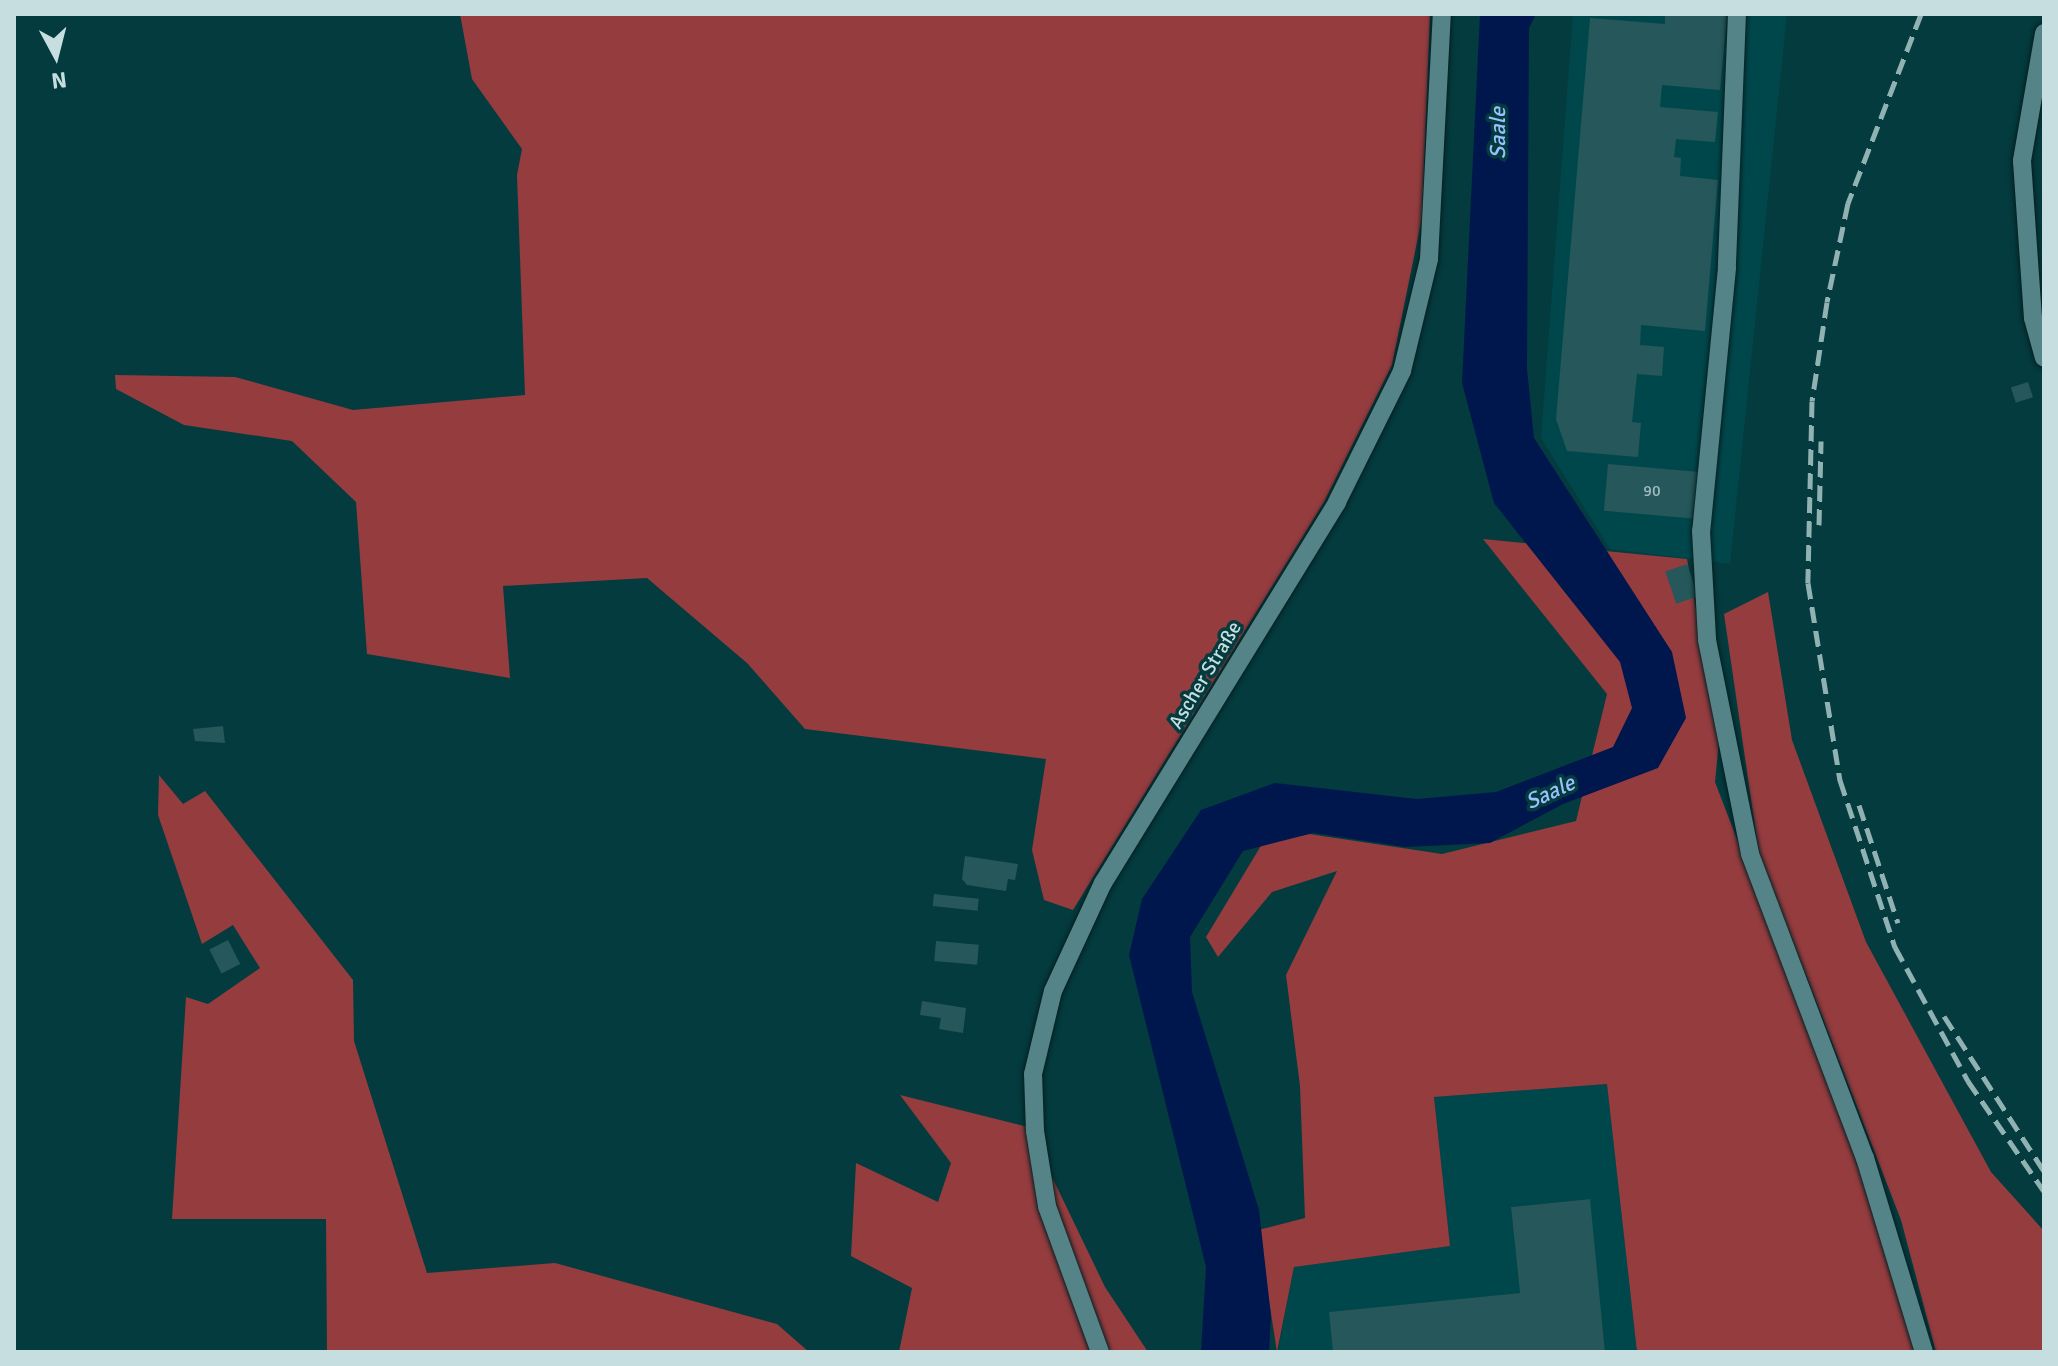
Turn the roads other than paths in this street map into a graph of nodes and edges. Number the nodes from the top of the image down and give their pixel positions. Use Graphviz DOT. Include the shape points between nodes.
graph roads {
  1 [pos="1442,14"];
  2 [pos="1737,14"];
  3 [pos="2044,33"];
  4 [pos="2044,358"];
  5 [pos="1100,1352"];
  6 [pos="1924,1352"];
  1 -- 5 [label="street, Ascher Straße" via="1429,259 1402,371 1337,502 1103,883 1053,991 1033,1074 1035,1131 1047,1206"];
  2 -- 6 [label="street" via="1727,268 1701,531 1707,640 1750,854 1865,1158"];
  3 -- 4 [label="street" via="2022,161 2033,318"];
}
